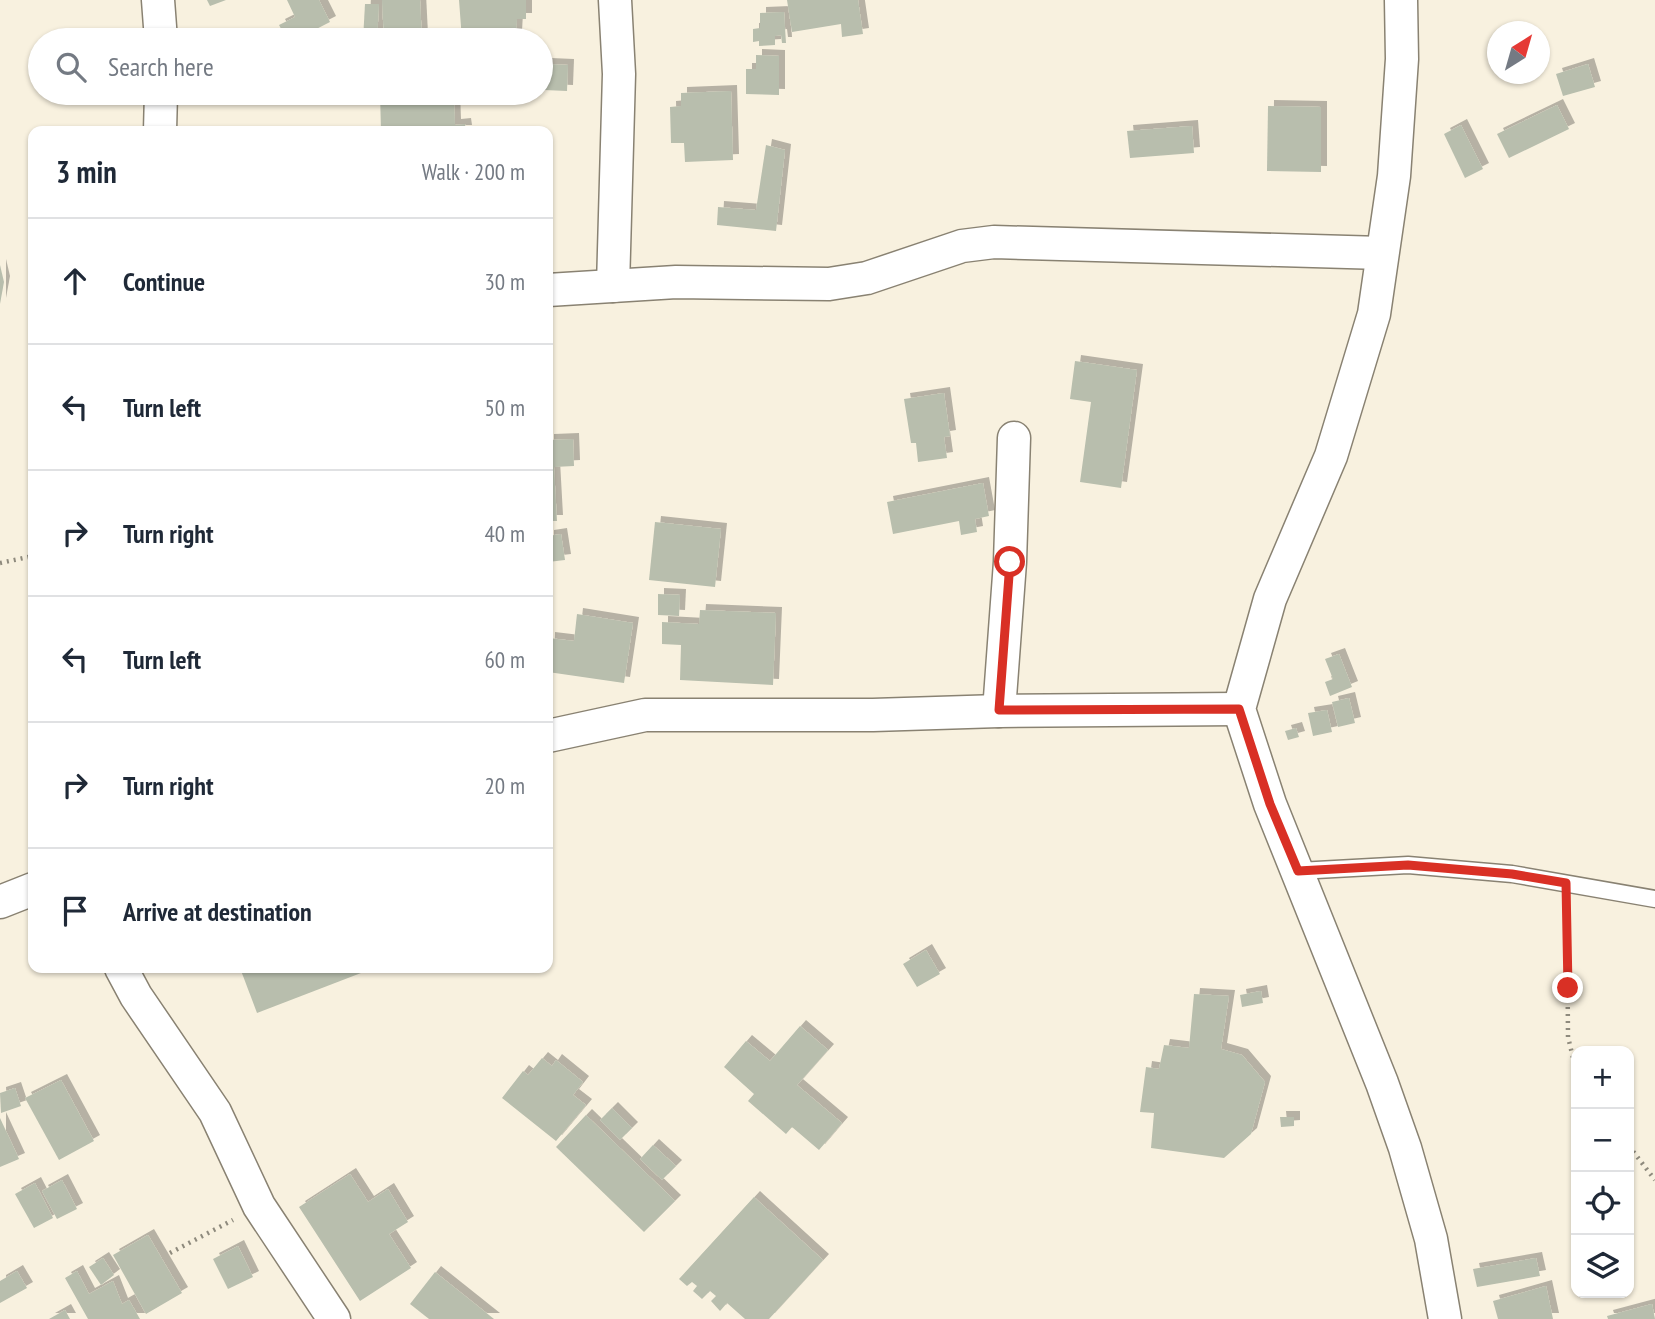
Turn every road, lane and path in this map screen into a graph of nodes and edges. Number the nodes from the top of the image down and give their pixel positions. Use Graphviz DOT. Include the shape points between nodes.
graph roads {
  1 [pos="159,0"];
  2 [pos="615,0"];
  3 [pos="1401,0"];
  4 [pos="160,28"];
  5 [pos="161,105"];
  6 [pos="160,126"];
  7 [pos="1382,253"];
  8 [pos="613,286"];
  9 [pos="553,290"];
  10 [pos="1014,438"];
  11 [pos="28,557"];
  12 [pos="0,563"];
  13 [pos="1239,709"];
  14 [pos="999,710"];
  15 [pos="553,735"];
  16 [pos="1298,871"];
  17 [pos="1566,883"];
  18 [pos="28,891"];
  19 [pos="1655,898"];
  20 [pos="0,901"];
  21 [pos="124,973"];
  22 [pos="1571,1046"];
  23 [pos="1634,1153"];
  24 [pos="1655,1180"];
  25 [pos="259,1206"];
  26 [pos="170,1253"];
  27 [pos="334,1319"];
  28 [pos="1446,1319"];
  1 -- 4 [label="street"];
  2 -- 8 [label="street" via="619,74"];
  3 -- 7 [label="street" via="1394,176"];
  5 -- 6 [label="street"];
  7 -- 8 [label="street" via="994,242 962,246 867,278 829,284"];
  7 -- 13 [label="street" via="1374,314 1331,456 1270,599"];
  8 -- 9 [label="street"];
  10 -- 14 [label="street"];
  11 -- 12 [label="path"];
  13 -- 14 [label="street"];
  13 -- 16 [label="street"];
  14 -- 15 [label="street" via="645,715"];
  16 -- 17 [label="lane" via="1408,865"];
  16 -- 28 [label="street" via="1405,1148 1431,1239"];
  17 -- 19 [label="lane"];
  17 -- 22 [label="path"];
  18 -- 20 [label="street"];
  21 -- 25 [label="street" via="215,1112"];
  23 -- 24 [label="path"];
  25 -- 26 [label="path"];
  25 -- 27 [label="street"];
}
